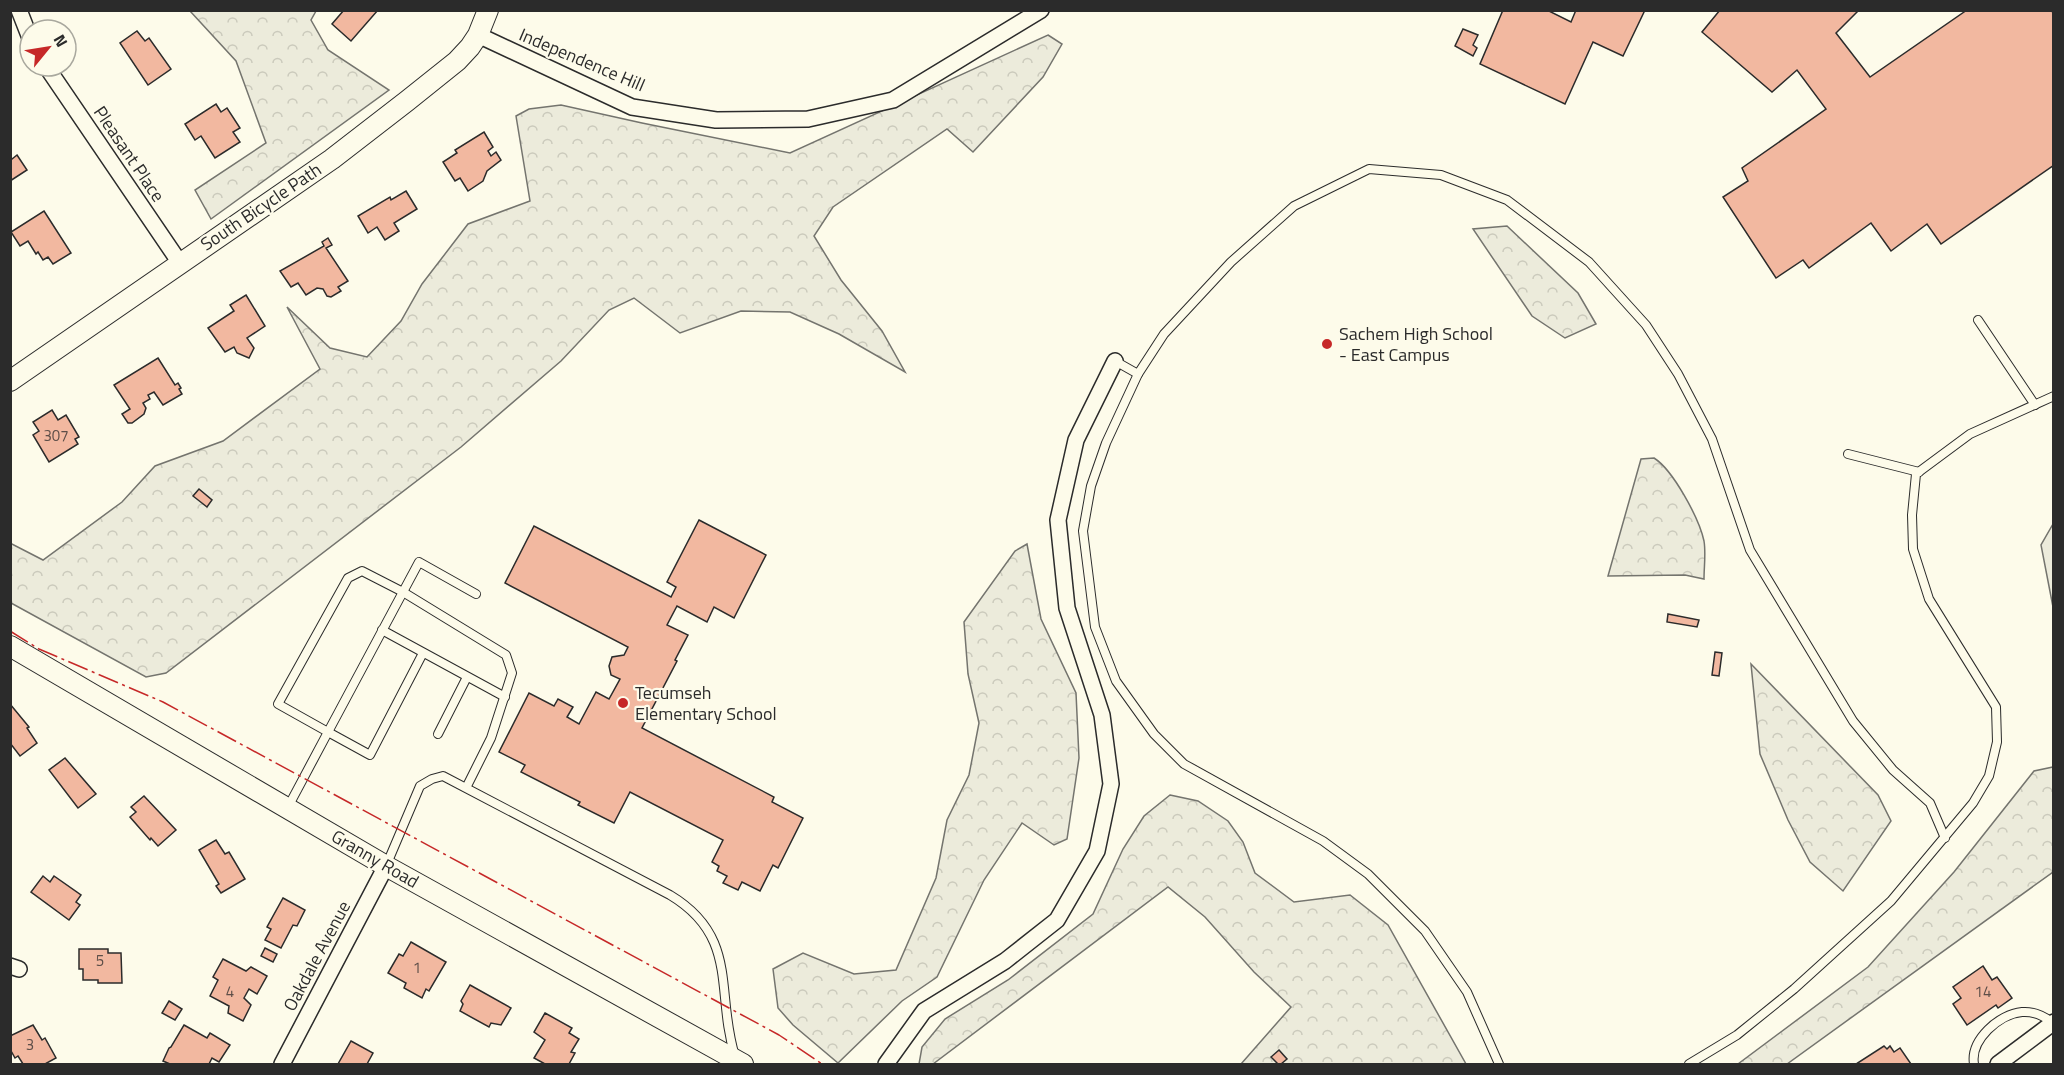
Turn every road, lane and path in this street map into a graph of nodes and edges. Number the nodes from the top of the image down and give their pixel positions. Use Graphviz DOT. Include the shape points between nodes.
graph roads {
  1 [pos="488,10"];
  2 [pos="1041,10"];
  3 [pos="478,34"];
  4 [pos="54,78"];
  5 [pos="180,263"];
  6 [pos="1978,320"];
  7 [pos="1115,361"];
  8 [pos="1138,374"];
  9 [pos="10,381"];
  10 [pos="2054,396"];
  11 [pos="2035,405"];
  12 [pos="1848,454"];
  13 [pos="1919,472"];
  14 [pos="403,592"];
  15 [pos="476,594"];
  16 [pos="382,630"];
  17 [pos="10,646"];
  18 [pos="423,652"];
  19 [pos="467,677"];
  20 [pos="505,698"];
  21 [pos="328,732"];
  22 [pos="438,734"];
  23 [pos="467,786"];
  24 [pos="287,808"];
  25 [pos="1944,838"];
  26 [pos="386,866"];
  27 [pos="2053,1022"];
  28 [pos="740,1063"];
  29 [pos="282,1065"];
  30 [pos="886,1065"];
  31 [pos="1499,1065"];
  32 [pos="1689,1065"];
  33 [pos="1974,1065"];
  34 [pos="1998,1065"];
  1 -- 3 [label="street, South Bicycle Path"];
  2 -- 3 [label="street, Independence Hill" via="893,100 808,119 716,120 632,107"];
  3 -- 5 [label="street, South Bicycle Path" via="457,61 341,152"];
  4 -- 5 [label="street, Pleasant Place"];
  5 -- 9 [label="street, South Bicycle Path"];
  6 -- 11 [label="lane"];
  7 -- 8 [label="lane"];
  7 -- 30 [label="street" via="1076,440 1058,520 1068,608 1102,715 1110,772 1097,851 1057,920 1005,961 924,1011"];
  8 -- 25 [label="lane" via="1164,334 1231,262 1294,206 1369,169 1441,175 1507,200 1589,262 1646,325 1678,374 1712,439 1750,549 1853,721 1893,770 1930,803"];
  8 -- 31 [label="lane" via="1106,443 1091,486 1083,531 1095,627 1116,681 1154,734 1184,764 1323,841 1368,874 1425,931 1467,992"];
  10 -- 11 [label="lane"];
  11 -- 13 [label="lane" via="1970,434"];
  12 -- 13 [label="lane"];
  13 -- 25 [label="lane" via="1912,515 1913,549 1929,600 1996,707 1997,742 1989,776"];
  14 -- 15 [label="lane" via="419,562"];
  14 -- 16 [label="lane"];
  14 -- 20 [label="lane" via="506,655 512,674"];
  14 -- 21 [label="lane" via="362,571 348,578 278,704"];
  16 -- 18 [label="lane"];
  16 -- 21 [label="lane"];
  17 -- 24 [label="street, Granny Road"];
  18 -- 19 [label="lane"];
  18 -- 21 [label="lane" via="370,755"];
  19 -- 20 [label="lane"];
  19 -- 22 [label="lane"];
  20 -- 23 [label="lane" via="491,738"];
  21 -- 24 [label="lane"];
  23 -- 26 [label="lane" via="443,776 420,786"];
  23 -- 28 [label="lane" via="693,911 714,941 721,960 730,1040"];
  24 -- 26 [label="street, Granny Road"];
  25 -- 32 [label="lane" via="1891,901 1794,989 1737,1035"];
  26 -- 28 [label="street, Granny Road"];
  26 -- 29 [label="street, Oakdale Avenue"];
  27 -- 33 [label="lane" via="2042,1015 2022,1012 2007,1016 1988,1029 1977,1045"];
  27 -- 34 [label="street"];
}
